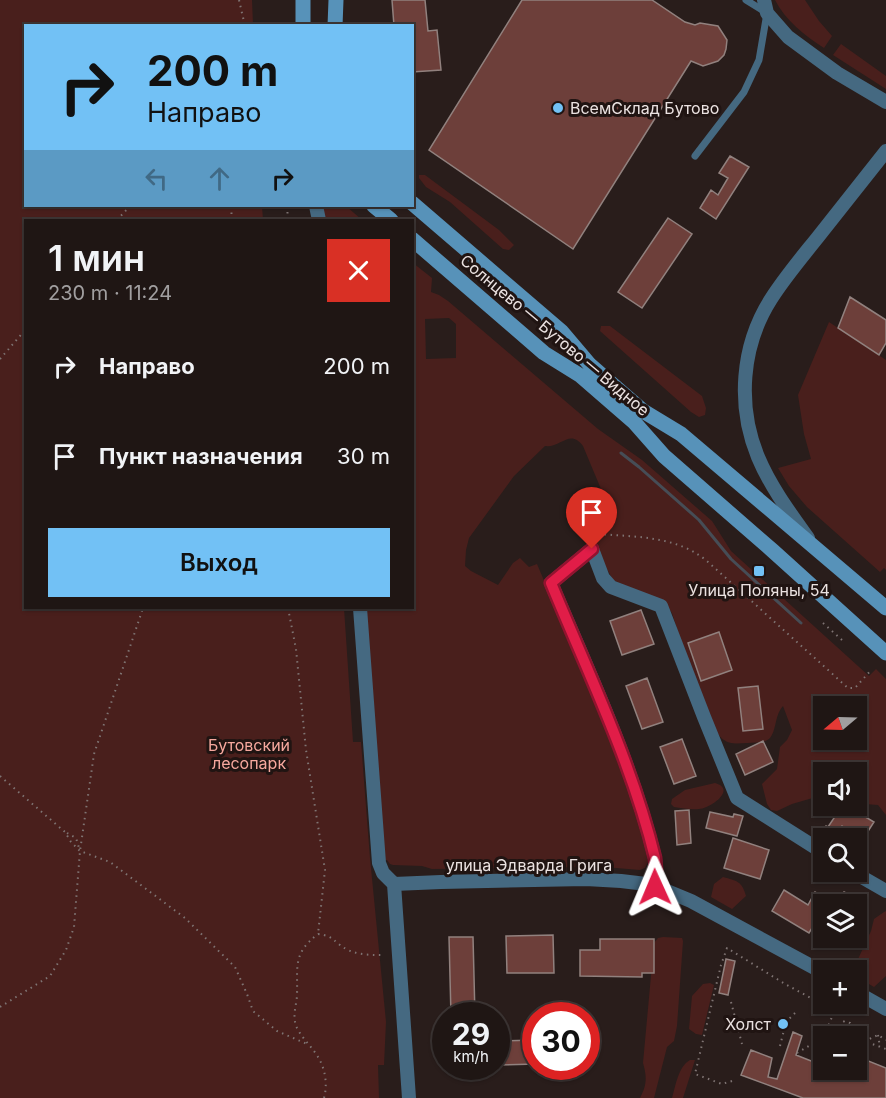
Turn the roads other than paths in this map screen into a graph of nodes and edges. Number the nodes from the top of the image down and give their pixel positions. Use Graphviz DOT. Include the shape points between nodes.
graph roads {
  1 [pos="303,0"];
  2 [pos="336,0"];
  3 [pos="746,0"];
  4 [pos="765,6"];
  5 [pos="303,24"];
  6 [pos="335,24"];
  7 [pos="886,102"];
  8 [pos="886,151"];
  9 [pos="695,156"];
  10 [pos="414,205"];
  11 [pos="375,207"];
  12 [pos="390,219"];
  13 [pos="414,241"];
  14 [pos="814,546"];
  15 [pos="360,609"];
  16 [pos="886,609"];
  17 [pos="886,653"];
  18 [pos="813,847"];
  19 [pos="867,880"];
  20 [pos="394,884"];
  21 [pos="655,887"];
  22 [pos="886,891"];
  23 [pos="813,967"];
  24 [pos="867,998"];
  25 [pos="886,1009"];
  26 [pos="409,1098"];
  1 -- 5 [label="main road"];
  2 -- 6 [label="main road"];
  3 -- 4 [label="lane"];
  4 -- 7 [label="street" via="788,37 808,53"];
  4 -- 9 [label="lane" via="759,60 744,92"];
  8 -- 14 [label="street" via="771,299 748,358 746,416 757,454"];
  10 -- 14 [label="main road, Солнцево — Бутово — Видное" via="562,332 590,365 643,411 681,434"];
  11 -- 12 [label="main road"];
  13 -- 17 [label="main road, Солнцево — Бутово — Видное" via="544,353 581,376 634,422 664,456"];
  14 -- 16 [label="main road, Солнцево — Бутово — Видное"];
  15 -- 20 [label="street" via="379,863 382,873"];
  18 -- 21 [label="street" via="737,798 660,606 610,587 592,549 551,583 637,796 655,858"];
  19 -- 22 [label="street"];
  20 -- 21 [label="street, улица Эдварда Грига" via="593,879"];
  20 -- 26 [label="street"];
  21 -- 23 [label="street, улица Эдварда Грига"];
  24 -- 25 [label="street"];
}
